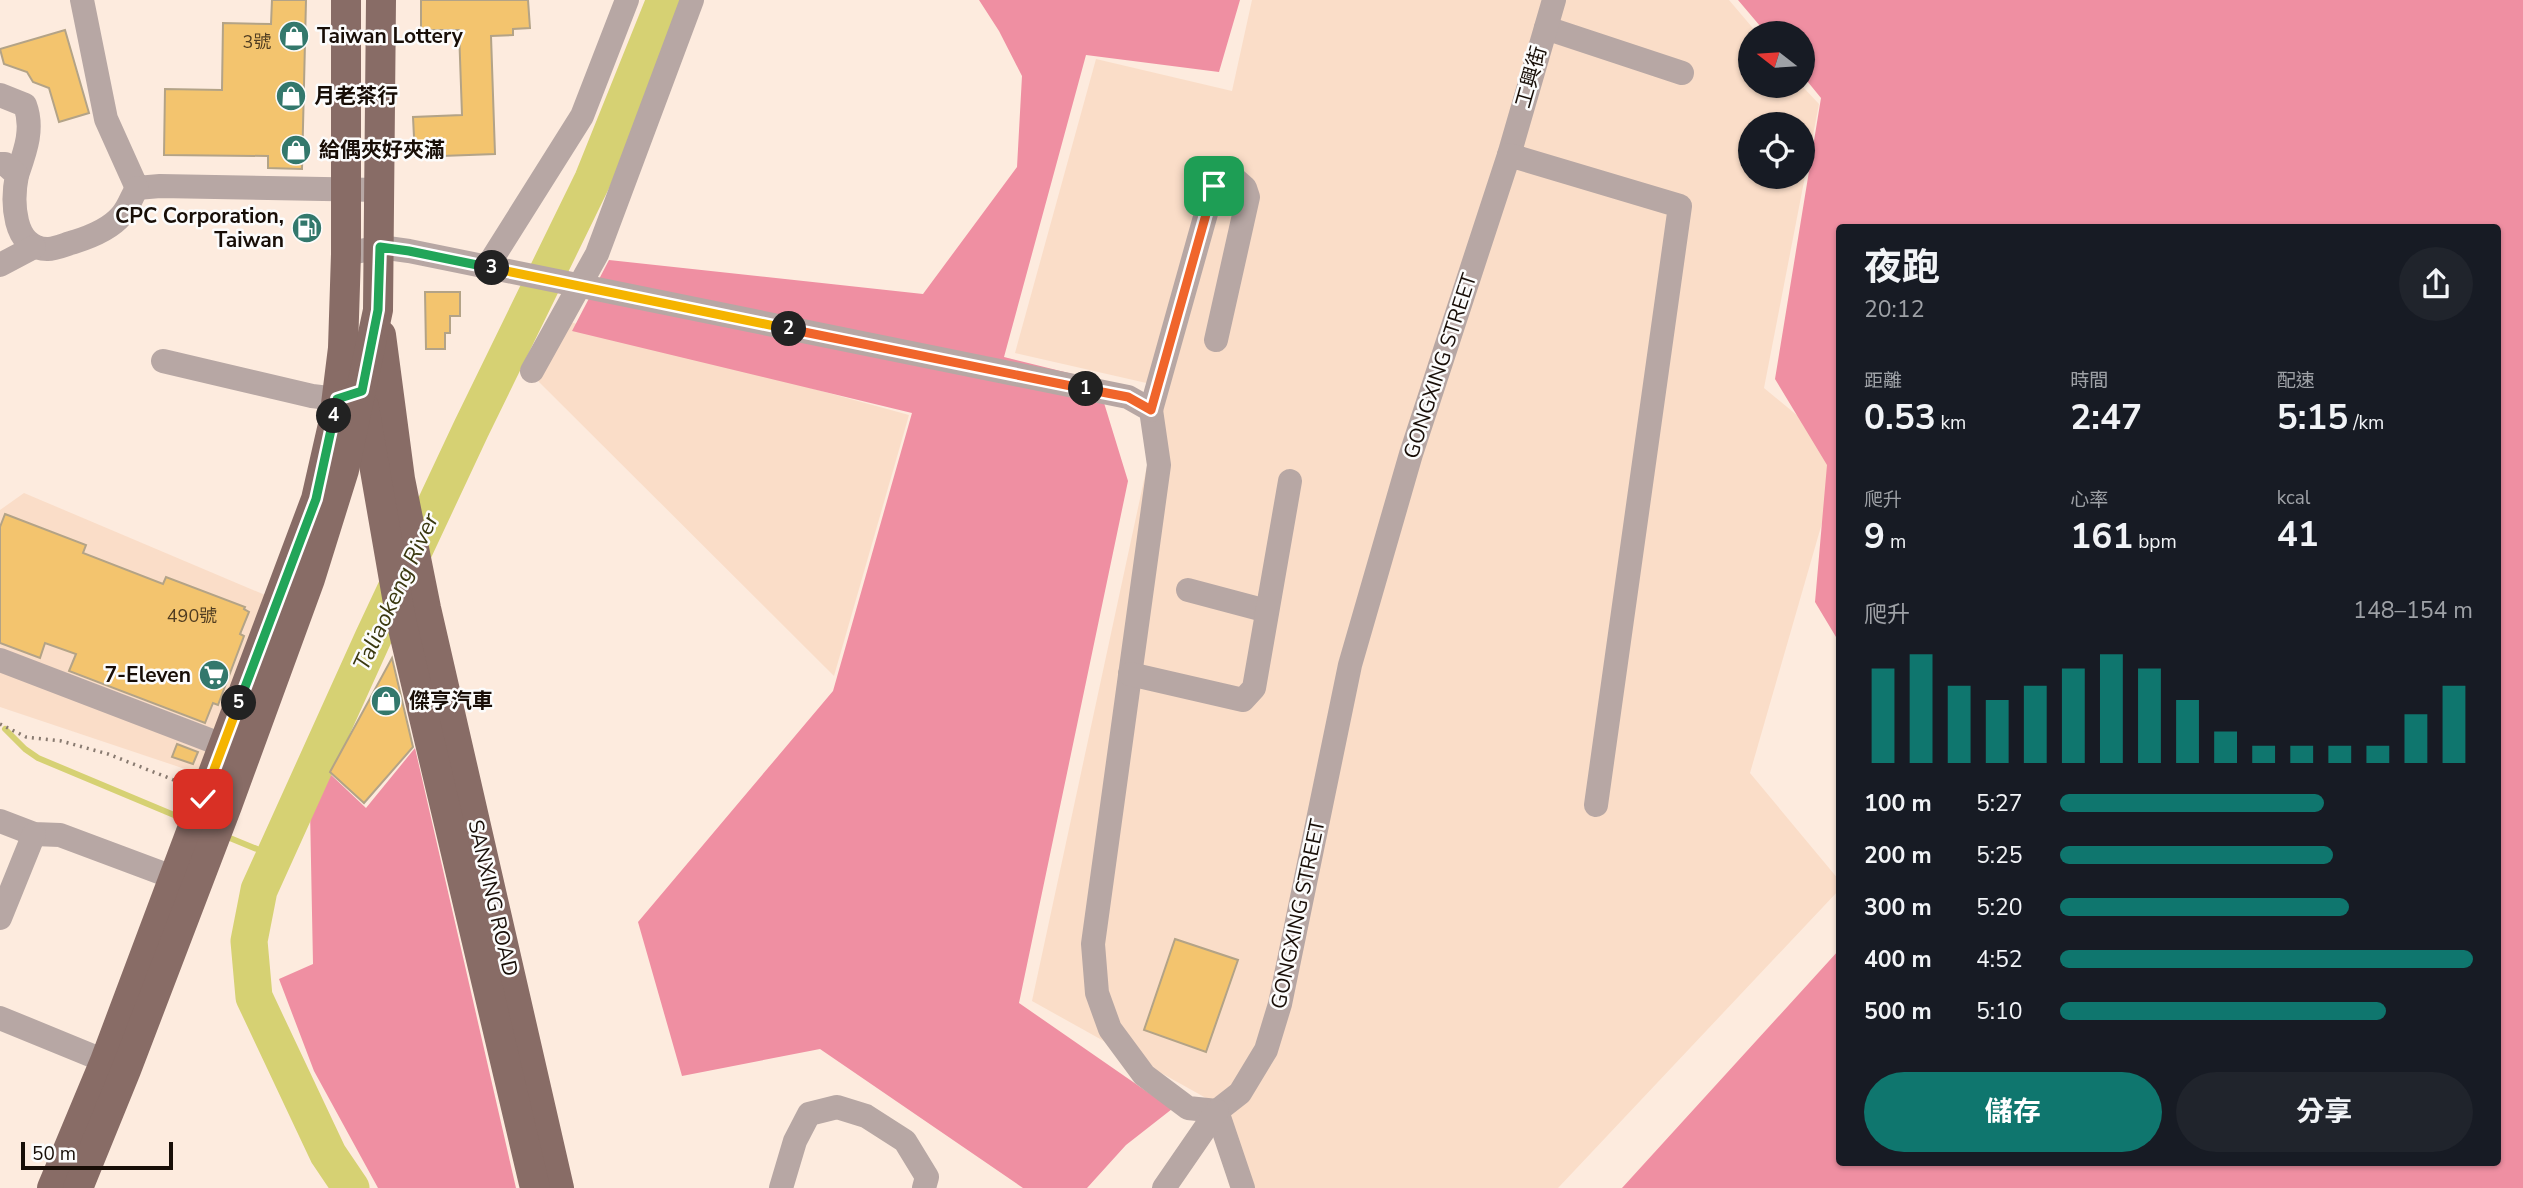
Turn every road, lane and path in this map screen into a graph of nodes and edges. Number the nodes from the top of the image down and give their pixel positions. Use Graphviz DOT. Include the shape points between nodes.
graph roads {
  1 [pos="82,0"];
  2 [pos="346,0"];
  3 [pos="381,0"];
  4 [pos="627,0"];
  5 [pos="692,0"];
  6 [pos="1554,0"];
  7 [pos="1546,28"];
  8 [pos="1682,73"];
  9 [pos="0,94"];
  10 [pos="1509,155"];
  11 [pos="8,170"];
  12 [pos="137,188"];
  13 [pos="346,190"];
  14 [pos="379,190"];
  15 [pos="34,247"];
  16 [pos="380,247"];
  17 [pos="346,254"];
  18 [pos="0,264"];
  19 [pos="487,267"];
  20 [pos="579,286"];
  21 [pos="1216,340"];
  22 [pos="163,361"];
  23 [pos="532,371"];
  24 [pos="362,391"];
  25 [pos="1151,410"];
  26 [pos="1290,481"];
  27 [pos="389,489"];
  28 [pos="335,503"];
  29 [pos="1188,590"];
  30 [pos="1267,611"];
  31 [pos="413,614"];
  32 [pos="0,660"];
  33 [pos="1130,674"];
  34 [pos="0,724"];
  35 [pos="234,749"];
  36 [pos="212,799"];
  37 [pos="1595,805"];
  38 [pos="0,821"];
  39 [pos="34,834"];
  40 [pos="185,881"];
  41 [pos="0,918"];
  42 [pos="0,1018"];
  43 [pos="116,1065"];
  44 [pos="1217,1111"];
  45 [pos="52,1188"];
  46 [pos="78,1188"];
  47 [pos="535,1188"];
  48 [pos="559,1188"];
  49 [pos="781,1188"];
  50 [pos="924,1188"];
  51 [pos="1164,1188"];
  52 [pos="1243,1188"];
  1 -- 12 [label="street" via="106,118"];
  2 -- 13 [label="main road"];
  3 -- 14 [label="main road"];
  4 -- 19 [label="street" via="582,116"];
  5 -- 20 [label="street" via="597,254"];
  6 -- 7 [label="street, 工興街"];
  7 -- 8 [label="street"];
  7 -- 10 [label="street, 工興街"];
  9 -- 11 [label="street" via="25,104 30,117 27,146"];
  10 -- 37 [label="street" via="1680,206"];
  10 -- 44 [label="street, GONGXING STREET" via="1411,454 1350,665 1280,1004 1266,1050 1240,1093"];
  11 -- 15 [label="street" via="18,224"];
  12 -- 13 [label="street"];
  12 -- 15 [label="street" via="121,217 93,236 50,249"];
  13 -- 14 [label="street"];
  13 -- 17 [label="main road"];
  14 -- 16 [label="main road"];
  15 -- 18 [label="street"];
  16 -- 17 [label="street"];
  16 -- 19 [label="street"];
  16 -- 24 [label="main road" via="378,310"];
  17 -- 24 [label="main road" via="343,348"];
  19 -- 20 [label="street"];
  20 -- 23 [label="street"];
  20 -- 25 [label="street" via="1128,397"];
  21 -- 25 [label="street" via="1248,197 1236,180 1214,186"];
  22 -- 24 [label="street" via="312,396"];
  24 -- 27 [label="main road"];
  24 -- 28 [label="main road"];
  24 -- 35 [label="main road" via="316,499"];
  25 -- 33 [label="street" via="1159,465"];
  26 -- 30 [label="street"];
  27 -- 28 [label="main road" via="351,484"];
  27 -- 31 [label="main road"];
  28 -- 35 [label="main road" via="310,579"];
  29 -- 30 [label="street"];
  30 -- 33 [label="street" via="1254,688 1242,700"];
  31 -- 47 [label="main road, SANXING ROAD"];
  31 -- 48 [label="main road, SANXING ROAD"];
  32 -- 35 [label="street"];
  33 -- 44 [label="street" via="1093,944 1097,993 1110,1029 1144,1075 1188,1108"];
  34 -- 36 [label="path" via="26,737 108,754"];
  35 -- 36 [label="main road"];
  36 -- 40 [label="main road"];
  38 -- 39 [label="street"];
  39 -- 40 [label="street" via="61,835"];
  39 -- 41 [label="street"];
  40 -- 43 [label="main road"];
  42 -- 43 [label="street"];
  43 -- 45 [label="main road"];
  43 -- 46 [label="main road"];
  44 -- 51 [label="street, GONGXING STREET"];
  44 -- 52 [label="street"];
  49 -- 50 [label="street" via="795,1141 809,1114 837,1107 866,1116 905,1141 927,1177"];
}
